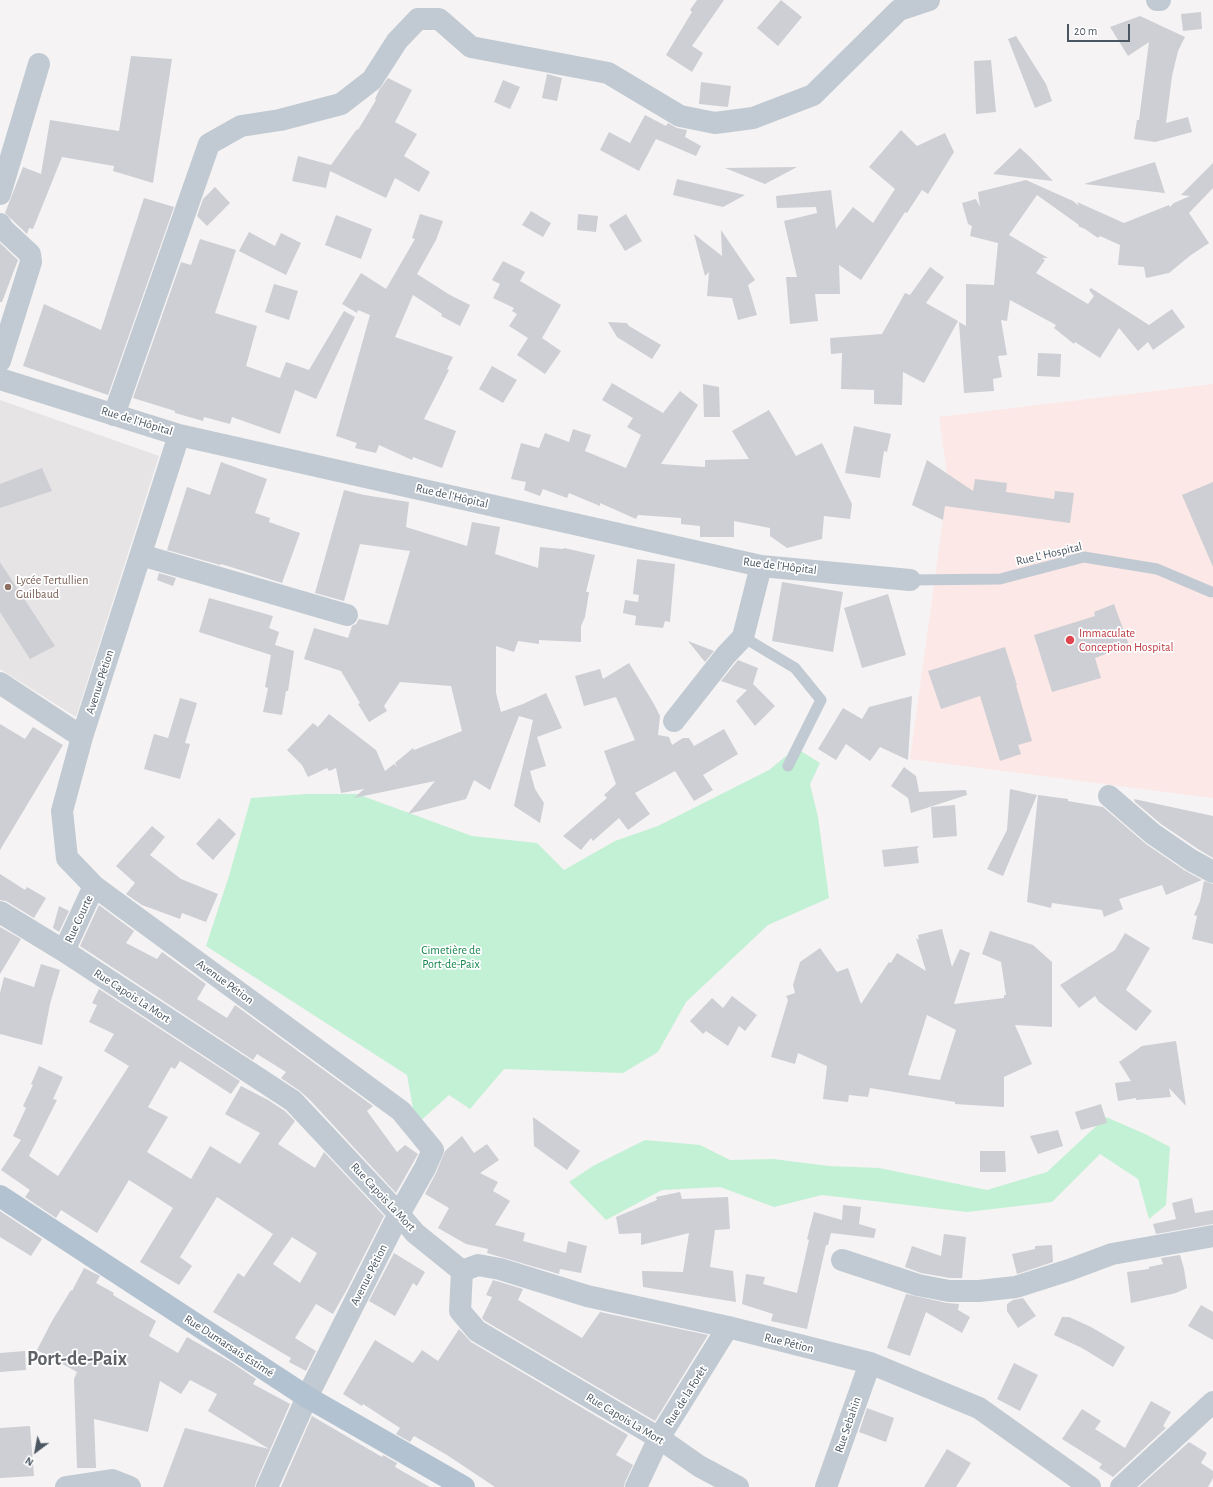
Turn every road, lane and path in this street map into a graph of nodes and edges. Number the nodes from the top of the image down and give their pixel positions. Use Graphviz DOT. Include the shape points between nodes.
graph roads {
  1 [pos="929,0"];
  2 [pos="1157,0"];
  3 [pos="1160,0"];
  4 [pos="39,64"];
  5 [pos="0,194"];
  6 [pos="0,224"];
  7 [pos="0,361"];
  8 [pos="0,379"];
  9 [pos="114,414"];
  10 [pos="179,435"];
  11 [pos="141,555"];
  12 [pos="760,566"];
  13 [pos="910,580"];
  14 [pos="1211,592"];
  15 [pos="347,615"];
  16 [pos="743,637"];
  17 [pos="0,683"];
  18 [pos="674,721"];
  19 [pos="82,737"];
  20 [pos="788,766"];
  21 [pos="1109,796"];
  22 [pos="1213,872"];
  23 [pos="94,886"];
  24 [pos="0,912"];
  25 [pos="64,951"];
  26 [pos="0,1196"];
  27 [pos="399,1214"];
  28 [pos="1213,1236"];
  29 [pos="842,1260"];
  30 [pos="462,1271"];
  31 [pos="728,1327"];
  32 [pos="870,1363"];
  33 [pos="307,1397"];
  34 [pos="1213,1402"];
  35 [pos="659,1438"];
  36 [pos="66,1487"];
  37 [pos="130,1487"];
  38 [pos="267,1487"];
  39 [pos="464,1487"];
  40 [pos="636,1487"];
  41 [pos="738,1487"];
  42 [pos="826,1487"];
  43 [pos="1090,1487"];
  44 [pos="1121,1487"];
  1 -- 9 [label="street" via="899,10 813,96 753,118 716,123 680,116 608,73 471,47 439,19 418,18 397,41 372,80 341,104 280,120 241,126 209,144"];
  2 -- 3 [label="street"];
  4 -- 5 [label="street"];
  6 -- 7 [label="street" via="30,254 31,262"];
  8 -- 9 [label="street, Rue de l'Hôpital"];
  9 -- 10 [label="street, Rue de l'Hôpital"];
  10 -- 11 [label="street, Avenue Pétion"];
  10 -- 12 [label="street, Rue de l'Hôpital"];
  11 -- 15 [label="street"];
  11 -- 19 [label="street, Avenue Pétion"];
  12 -- 13 [label="street, Rue de l'Hôpital"];
  12 -- 16 [label="street"];
  13 -- 14 [label="lane, Rue L' Hospital" via="1000,579 1084,557 1157,569"];
  16 -- 18 [label="street"];
  16 -- 20 [label="lane" via="795,668 821,700"];
  17 -- 19 [label="street"];
  19 -- 23 [label="street, Avenue Pétion" via="62,812 67,858"];
  21 -- 22 [label="street" via="1153,834"];
  23 -- 25 [label="street, Rue Courte"];
  23 -- 27 [label="street, Avenue Pétion" via="401,1111 432,1150 425,1168"];
  24 -- 25 [label="street, Rue Capois La Mort"];
  25 -- 27 [label="street, Rue Capois La Mort" via="293,1101"];
  26 -- 33 [label="main road, Rue Dumarsais Estimé"];
  27 -- 30 [label="street, Rue Capois La Mort" via="415,1233"];
  27 -- 33 [label="street, Avenue Pétion"];
  28 -- 29 [label="street" via="1112,1254 1016,1287 979,1291 949,1292 918,1285"];
  30 -- 31 [label="street, Rue Pétion" via="478,1264 587,1296"];
  30 -- 35 [label="street, Rue Capois La Mort" via="460,1310 477,1331"];
  31 -- 32 [label="street, Rue Pétion"];
  31 -- 35 [label="street, Rue de la Forêt"];
  32 -- 42 [label="street, Rue Sebahin"];
  32 -- 43 [label="street, Rue Pétion" via="979,1408"];
  33 -- 38 [label="street, Avenue Pétion"];
  33 -- 39 [label="main road, Rue Dumarsais Estimé"];
  34 -- 44 [label="street"];
  35 -- 40 [label="street, Rue de la Forêt"];
  35 -- 41 [label="street, Rue Capois La Mort" via="699,1466"];
  36 -- 37 [label="street" via="112,1480"];
}
